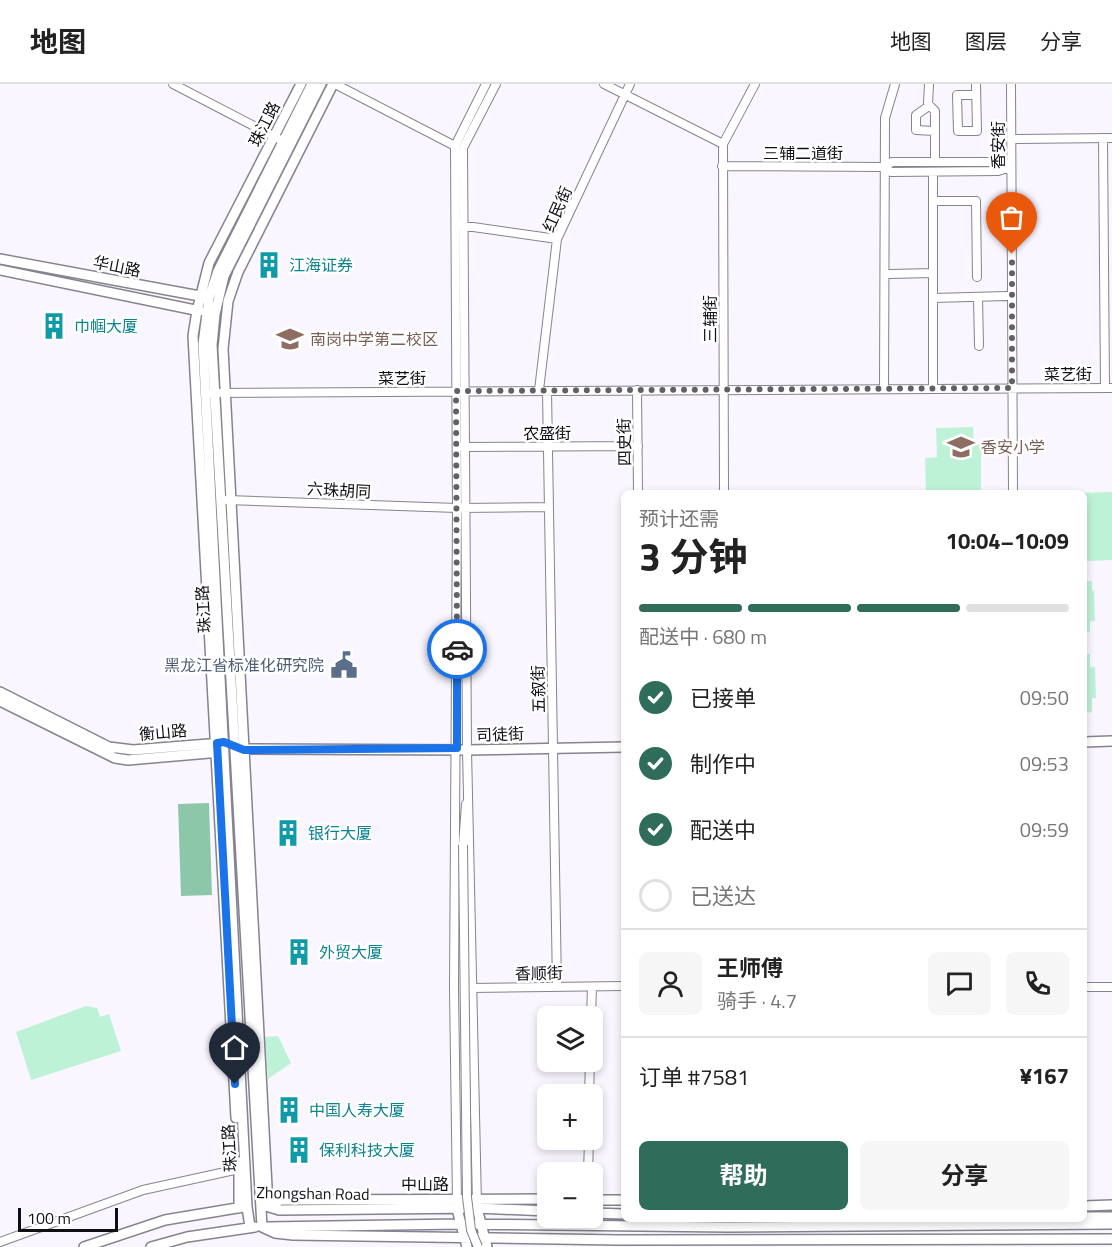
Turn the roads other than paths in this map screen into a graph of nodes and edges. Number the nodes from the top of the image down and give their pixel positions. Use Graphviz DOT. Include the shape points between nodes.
graph roads {
  1 [pos="173,84"];
  2 [pos="301,84"];
  3 [pos="312,84"];
  4 [pos="321,84"];
  5 [pos="334,84"];
  6 [pos="486,84"];
  7 [pos="496,84"];
  8 [pos="604,84"];
  9 [pos="630,84"];
  10 [pos="755,84"];
  11 [pos="895,84"];
  12 [pos="929,84"];
  13 [pos="976,84"];
  14 [pos="1011,84"];
  15 [pos="625,94"];
  16 [pos="976,95"];
  17 [pos="929,106"];
  18 [pos="935,131"];
  19 [pos="1103,138"];
  20 [pos="1112,138"];
  21 [pos="279,139"];
  22 [pos="1011,139"];
  23 [pos="723,144"];
  24 [pos="455,146"];
  25 [pos="935,162"];
  26 [pos="722,166"];
  27 [pos="884,167"];
  28 [pos="1011,167"];
  29 [pos="933,172"];
  30 [pos="933,201"];
  31 [pos="455,225"];
  32 [pos="464,226"];
  33 [pos="557,239"];
  34 [pos="0,259"];
  35 [pos="0,270"];
  36 [pos="933,273"];
  37 [pos="890,274"];
  38 [pos="977,277"];
  39 [pos="1007,296"];
  40 [pos="978,297"];
  41 [pos="933,298"];
  42 [pos="214,299"];
  43 [pos="197,310"];
  44 [pos="211,313"];
  45 [pos="225,316"];
  46 [pos="979,346"];
  47 [pos="1012,388"];
  48 [pos="1109,388"];
  49 [pos="884,389"];
  50 [pos="933,389"];
  51 [pos="543,390"];
  52 [pos="637,390"];
  53 [pos="724,390"];
  54 [pos="461,391"];
  55 [pos="209,393"];
  56 [pos="638,446"];
  57 [pos="461,447"];
  58 [pos="548,447"];
  59 [pos="638,490"];
  60 [pos="724,490"];
  61 [pos="1013,490"];
  62 [pos="224,500"];
  63 [pos="549,507"];
  64 [pos="462,508"];
  65 [pos="0,692"];
  66 [pos="0,701"];
  67 [pos="1112,741"];
  68 [pos="1087,742"];
  69 [pos="553,747"];
  70 [pos="621,747"];
  71 [pos="221,748"];
  72 [pos="457,748"];
  73 [pos="239,749"];
  74 [pos="468,750"];
  75 [pos="468,763"];
  76 [pos="557,986"];
  77 [pos="621,986"];
  78 [pos="592,987"];
  79 [pos="1087,987"];
  80 [pos="1112,987"];
  81 [pos="473,988"];
  82 [pos="454,989"];
  83 [pos="591,1006"];
  84 [pos="239,1169"];
  85 [pos="537,1200"];
  86 [pos="603,1200"];
  87 [pos="621,1201"];
  88 [pos="457,1204"];
  89 [pos="477,1204"];
  90 [pos="1112,1205"];
  91 [pos="264,1206"];
  92 [pos="1087,1206"];
  93 [pos="243,1207"];
  94 [pos="537,1210"];
  95 [pos="603,1213"];
  96 [pos="621,1214"];
  97 [pos="1087,1217"];
  98 [pos="1112,1217"];
  99 [pos="459,1224"];
  100 [pos="479,1224"];
  101 [pos="1112,1224"];
  102 [pos="537,1225"];
  103 [pos="603,1226"];
  104 [pos="250,1227"];
  105 [pos="262,1227"];
  106 [pos="635,1227"];
  107 [pos="712,1227"];
  108 [pos="600,1228"];
  109 [pos="756,1239"];
  110 [pos="1112,1239"];
  111 [pos="619,1240"];
  112 [pos="0,1242"];
  113 [pos="485,1242"];
  114 [pos="1037,1243"];
  115 [pos="464,1244"];
  116 [pos="726,1244"];
  117 [pos="84,1247"];
  118 [pos="151,1247"];
  119 [pos="478,1247"];
  1 -- 21 [label="street"];
  2 -- 21 [label="main road, 珠江路"];
  3 -- 21 [label="main road, 珠江路"];
  4 -- 42 [label="main road, 珠江路"];
  5 -- 24 [label="street"];
  5 -- 42 [label="main road, 珠江路" via="243,260"];
  6 -- 24 [label="street"];
  7 -- 32 [label="street" via="463,148"];
  8 -- 15 [label="street"];
  9 -- 15 [label="street, 红民街"];
  10 -- 23 [label="street"];
  11 -- 27 [label="street" via="885,118"];
  12 -- 17 [label="street"];
  13 -- 16 [label="street"];
  14 -- 22 [label="street, 香安街"];
  15 -- 23 [label="street"];
  15 -- 33 [label="street, 红民街"];
  16 -- 16 [label="street" via="977,131 958,131 957,95"];
  17 -- 18 [label="street" via="935,111"];
  17 -- 18 [label="street" via="916,115 916,130"];
  18 -- 25 [label="street"];
  19 -- 20 [label="street"];
  19 -- 22 [label="street"];
  19 -- 48 [label="street"];
  21 -- 42 [label="main road, 珠江路" via="221,263"];
  22 -- 28 [label="street, 香安街"];
  23 -- 26 [label="street, 三辅街"];
  24 -- 31 [label="street"];
  25 -- 27 [label="street, 三辅二道街" via="892,162"];
  25 -- 28 [label="street, 三辅二道街" via="1000,162"];
  26 -- 27 [label="street, 三辅二道街"];
  26 -- 53 [label="street, 三辅街"];
  27 -- 29 [label="street, 三辅二道街" via="891,172"];
  27 -- 49 [label="street"];
  28 -- 29 [label="street, 三辅二道街" via="998,171"];
  28 -- 47 [label="street, 香安街"];
  29 -- 30 [label="street"];
  30 -- 36 [label="street"];
  30 -- 38 [label="street" via="976,201"];
  31 -- 32 [label="street"];
  31 -- 54 [label="street"];
  32 -- 33 [label="street"];
  32 -- 54 [label="street"];
  33 -- 51 [label="street, 红民街"];
  34 -- 42 [label="main road, 华山路"];
  35 -- 43 [label="main road, 华山路"];
  36 -- 37 [label="street"];
  36 -- 41 [label="street"];
  39 -- 40 [label="street"];
  40 -- 41 [label="street"];
  40 -- 46 [label="street"];
  41 -- 50 [label="street"];
  42 -- 43 [label="main road, 珠江路"];
  42 -- 44 [label="main road, 珠江路"];
  42 -- 45 [label="main road, 珠江路"];
  43 -- 44 [label="main road, 华山路"];
  43 -- 55 [label="main road, 珠江路" via="194,336"];
  44 -- 45 [label="main road, 华山路"];
  44 -- 55 [label="main road, 珠江路" via="203,344"];
  45 -- 55 [label="main road, 珠江路"];
  47 -- 48 [label="street, 菜艺街"];
  47 -- 50 [label="street, 菜艺街"];
  47 -- 61 [label="street, 香安街"];
  49 -- 50 [label="street, 菜艺街"];
  49 -- 53 [label="street, 菜艺街"];
  51 -- 52 [label="street, 菜艺街"];
  51 -- 54 [label="street, 菜艺街"];
  51 -- 58 [label="street, 五叙街"];
  52 -- 53 [label="street, 菜艺街"];
  52 -- 56 [label="street, 四史街"];
  53 -- 60 [label="street, 三辅街"];
  54 -- 55 [label="street, 菜艺街"];
  54 -- 57 [label="street"];
  55 -- 62 [label="main road, 珠江路"];
  55 -- 71 [label="main road, 珠江路"];
  56 -- 58 [label="street, 农盛街"];
  56 -- 59 [label="street, 四史街"];
  57 -- 58 [label="street, 农盛街"];
  57 -- 64 [label="street"];
  58 -- 63 [label="street, 五叙街"];
  62 -- 64 [label="street, 六珠胡同"];
  62 -- 73 [label="main road, 珠江路"];
  63 -- 64 [label="street, 六珠胡同"];
  63 -- 69 [label="street, 五叙街"];
  64 -- 72 [label="street"];
  64 -- 74 [label="street"];
  65 -- 71 [label="main road, 衡山路" via="109,747"];
  66 -- 71 [label="main road, 衡山路" via="115,758 128,760"];
  67 -- 68 [label="main road"];
  69 -- 70 [label="main road, 司徒街"];
  69 -- 74 [label="main road, 司徒街"];
  69 -- 76 [label="street, 五叙街"];
  71 -- 73 [label="main road"];
  71 -- 84 [label="main road, 珠江路"];
  71 -- 93 [label="main road, 珠江路"];
  72 -- 73 [label="main road, 司徒街"];
  72 -- 74 [label="main road, 司徒街"];
  72 -- 82 [label="street"];
  73 -- 91 [label="main road, 珠江路"];
  74 -- 75 [label="street"];
  75 -- 81 [label="street"];
  75 -- 119 [label="street, bridge" via="463,845 466,1197"];
  76 -- 78 [label="street, 香顺街"];
  76 -- 81 [label="street, 香顺街"];
  77 -- 78 [label="street, 香顺街"];
  78 -- 83 [label="street"];
  79 -- 80 [label="street"];
  81 -- 82 [label="street, 香顺街"];
  81 -- 89 [label="street"];
  82 -- 88 [label="street"];
  84 -- 93 [label="main road, 珠江路"];
  84 -- 112 [label="street" via="143,1190"];
  85 -- 89 [label="main road"];
  86 -- 87 [label="main road"];
  88 -- 89 [label="main road, Zhongshan Road"];
  88 -- 91 [label="main road, Zhongshan Road" via="279,1210"];
  88 -- 99 [label="main road"];
  89 -- 94 [label="main road, Zhongshan Road"];
  89 -- 100 [label="main road"];
  90 -- 92 [label="main road"];
  91 -- 93 [label="main road, Zhongshan Road"];
  91 -- 105 [label="main road, 珠江路"];
  93 -- 104 [label="main road, 珠江路"];
  93 -- 117 [label="main road, Zhongshan Road" via="165,1220"];
  95 -- 96 [label="main road"];
  97 -- 98 [label="main road"];
  99 -- 100 [label="main road, Zhongshan Road"];
  99 -- 105 [label="main road, Zhongshan Road"];
  99 -- 115 [label="main road"];
  100 -- 102 [label="main road"];
  100 -- 113 [label="main road"];
  101 -- 107 [label="main road"];
  103 -- 106 [label="main road"];
  104 -- 105 [label="main road, Zhongshan Road"];
  104 -- 118 [label="main road, Zhongshan Road"];
  105 -- 115 [label="main road" via="293,1235"];
  106 -- 107 [label="main road"];
  106 -- 111 [label="main road"];
  107 -- 109 [label="main road"];
  108 -- 111 [label="main road"];
  109 -- 114 [label="main road"];
  109 -- 116 [label="main road"];
  110 -- 114 [label="main road"];
  111 -- 113 [label="main road"];
  111 -- 116 [label="main road"];
  113 -- 115 [label="main road"];
}
